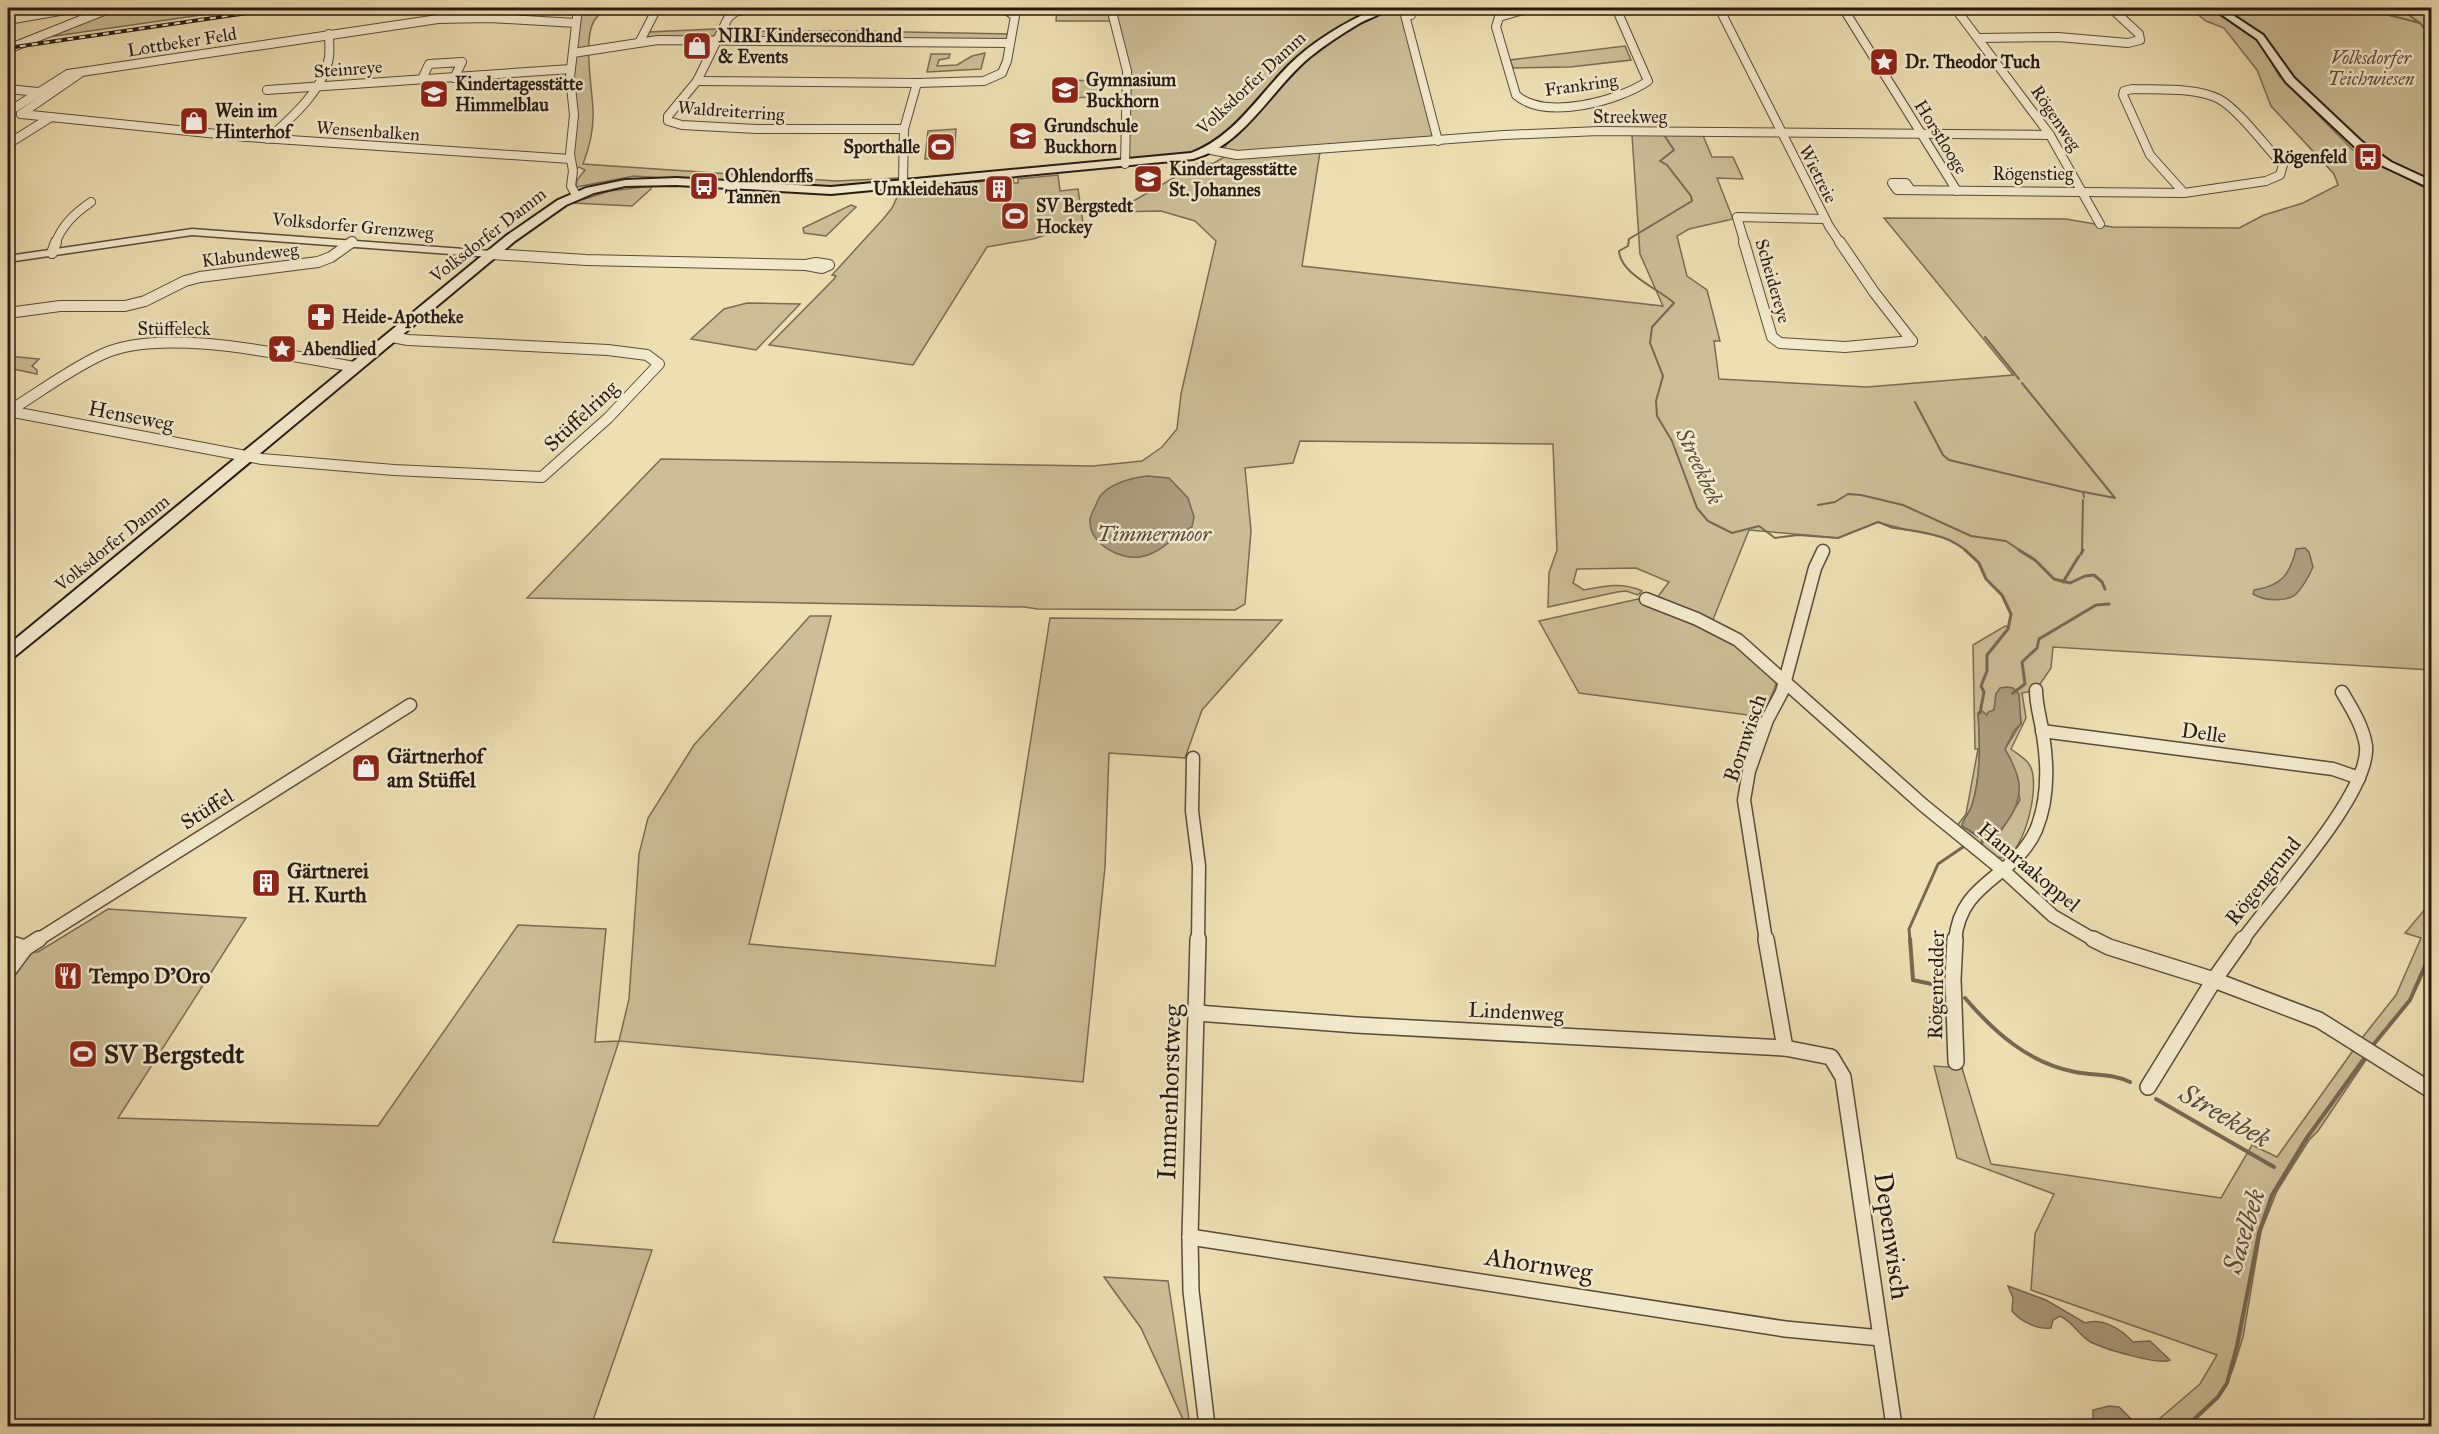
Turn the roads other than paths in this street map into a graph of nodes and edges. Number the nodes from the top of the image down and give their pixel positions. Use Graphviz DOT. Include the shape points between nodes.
graph roads {
  1 [pos="77,8"];
  2 [pos="111,8"];
  3 [pos="578,8"];
  4 [pos="663,8"];
  5 [pos="751,8"];
  6 [pos="1003,8"];
  7 [pos="1111,8"];
  8 [pos="1384,8"];
  9 [pos="1530,8"];
  10 [pos="1616,8"];
  11 [pos="1719,8"];
  12 [pos="1843,8"];
  13 [pos="1955,8"];
  14 [pos="2111,8"];
  15 [pos="2216,8"];
  16 [pos="1411,15"];
  17 [pos="8,20"];
  18 [pos="576,22"];
  19 [pos="329,34"];
  20 [pos="1978,38"];
  21 [pos="717,40"];
  22 [pos="640,41"];
  23 [pos="1010,44"];
  24 [pos="8,49"];
  25 [pos="573,53"];
  26 [pos="571,69"];
  27 [pos="79,74"];
  28 [pos="454,78"];
  29 [pos="422,79"];
  30 [pos="697,81"];
  31 [pos="917,84"];
  32 [pos="314,87"];
  33 [pos="8,89"];
  34 [pos="38,92"];
  35 [pos="271,92"];
  36 [pos="21,114"];
  37 [pos="51,117"];
  38 [pos="904,129"];
  39 [pos="1781,133"];
  40 [pos="1921,133"];
  41 [pos="2050,135"];
  42 [pos="268,139"];
  43 [pos="1438,141"];
  44 [pos="8,144"];
  45 [pos="1211,150"];
  46 [pos="570,159"];
  47 [pos="1125,164"];
  48 [pos="903,182"];
  49 [pos="2432,186"];
  50 [pos="1911,190"];
  51 [pos="1957,191"];
  52 [pos="2083,191"];
  53 [pos="2184,193"];
  54 [pos="576,195"];
  55 [pos="91,202"];
  56 [pos="1825,219"];
  57 [pos="2100,224"];
  58 [pos="352,243"];
  59 [pos="52,253"];
  60 [pos="491,254"];
  61 [pos="8,259"];
  62 [pos="806,265"];
  63 [pos="8,313"];
  64 [pos="392,337"];
  65 [pos="1911,341"];
  66 [pos="355,367"];
  67 [pos="8,411"];
  68 [pos="248,457"];
  69 [pos="1823,551"];
  70 [pos="1646,599"];
  71 [pos="8,653"];
  72 [pos="1785,681"];
  73 [pos="2036,690"];
  74 [pos="2342,692"];
  75 [pos="410,705"];
  76 [pos="2042,731"];
  77 [pos="1193,758"];
  78 [pos="2359,778"];
  79 [pos="2004,871"];
  80 [pos="8,944"];
  81 [pos="26,948"];
  82 [pos="8,971"];
  83 [pos="2214,981"];
  84 [pos="1197,1013"];
  85 [pos="1785,1048"];
  86 [pos="1831,1057"];
  87 [pos="1956,1062"];
  88 [pos="2148,1087"];
  89 [pos="2432,1091"];
  90 [pos="1190,1237"];
  91 [pos="1881,1338"];
  92 [pos="1207,1426"];
  93 [pos="1894,1426"];
  1 -- 17 [label="street"];
  2 -- 24 [label="street"];
  3 -- 18 [label="street"];
  4 -- 22 [label="street" via="656,10"];
  5 -- 21 [label="street, Waldreiterring" via="729,16"];
  6 -- 23 [label="street" via="1015,16"];
  7 -- 47 [label="street" via="1127,71"];
  8 -- 45 [label="main road, Volksdorfer Damm" via="1343,29 1308,54"];
  9 -- 10 [label="street, Frankring" via="1499,17 1496,27 1516,95 1541,107 1621,95 1648,81"];
  11 -- 39 [label="street, Wietreie"];
  12 -- 40 [label="street, Horstlooge"];
  13 -- 20 [label="street, Rögenweg"];
  14 -- 20 [label="street" via="2139,34 2140,40 2128,43 2058,37"];
  15 -- 49 [label="main road" via="2264,40 2289,80 2358,144 2387,164"];
  16 -- 43 [label="street" via="1405,15"];
  18 -- 19 [label="street, Lottbeker Feld" via="455,18"];
  18 -- 25 [label="street"];
  19 -- 27 [label="street, Lottbeker Feld"];
  19 -- 32 [label="street" via="328,61"];
  20 -- 41 [label="street, Rögenweg"];
  21 -- 22 [label="street"];
  21 -- 23 [label="street"];
  21 -- 30 [label="street, Waldreiterring"];
  22 -- 25 [label="street"];
  23 -- 31 [label="street" via="1004,71 995,78"];
  25 -- 26 [label="street"];
  26 -- 28 [label="street, Steinreye"];
  26 -- 46 [label="street" via="574,115"];
  27 -- 34 [label="street, Lottbeker Feld" via="63,75"];
  27 -- 36 [label="street"];
  28 -- 29 [label="street, Steinreye"];
  28 -- 29 [label="street" via="462,62 429,64"];
  29 -- 32 [label="street, Steinreye"];
  30 -- 31 [label="street"];
  30 -- 38 [label="street, Waldreiterring" via="670,113 668,121 756,129"];
  31 -- 38 [label="street"];
  32 -- 35 [label="street, Steinreye"];
  32 -- 42 [label="street" via="294,117"];
  33 -- 34 [label="street"];
  34 -- 36 [label="street, Lottbeker Feld" via="8,112"];
  36 -- 37 [label="street, Wensenbalken"];
  37 -- 42 [label="street, Wensenbalken"];
  37 -- 44 [label="street"];
  38 -- 48 [label="street"];
  39 -- 40 [label="street, Streekweg"];
  39 -- 43 [label="street, Streekweg" via="1599,131"];
  39 -- 56 [label="street, Wietreie"];
  40 -- 41 [label="street, Streekweg"];
  40 -- 51 [label="street, Horstlooge"];
  41 -- 52 [label="street, Rögenweg"];
  42 -- 46 [label="street, Wensenbalken"];
  43 -- 45 [label="street, Streekweg" via="1237,155"];
  45 -- 47 [label="main road, Volksdorfer Damm" via="1178,159"];
  46 -- 54 [label="street" via="571,186"];
  47 -- 48 [label="main road, Volksdorfer Damm"];
  48 -- 54 [label="main road, Volksdorfer Damm" via="824,192 651,180 614,184"];
  50 -- 51 [label="street, Rögenstieg"];
  51 -- 52 [label="street, Rögenstieg"];
  52 -- 53 [label="street"];
  52 -- 57 [label="street, Rögenweg"];
  53 -- 53 [label="street" via="2276,179 2283,165 2219,99 2182,90 2124,91 2150,155"];
  54 -- 60 [label="main road, Volksdorfer Damm" via="543,213"];
  55 -- 59 [label="street" via="76,212 58,234"];
  56 -- 65 [label="street, Wietreie"];
  56 -- 65 [label="street, Scheidereye" via="1737,217 1772,337 1780,343 1845,347"];
  58 -- 59 [label="street, Volksdorfer Grenzweg" via="192,232"];
  58 -- 60 [label="street, Volksdorfer Grenzweg"];
  58 -- 63 [label="street, Klabundeweg" via="318,262 200,277 132,305 60,306"];
  59 -- 61 [label="street, Volksdorfer Grenzweg"];
  60 -- 62 [label="street, Volksdorfer Grenzweg" via="571,260"];
  60 -- 64 [label="main road, Volksdorfer Damm"];
  64 -- 66 [label="main road, Volksdorfer Damm"];
  64 -- 68 [label="street, Stüffelring" via="608,350 647,356 659,364 542,477 394,470"];
  66 -- 67 [label="street, Stüffeleck" via="243,348 138,343 103,354"];
  66 -- 68 [label="main road, Volksdorfer Damm"];
  67 -- 68 [label="street, Henseweg"];
  68 -- 71 [label="main road, Volksdorfer Damm"];
  69 -- 72 [label="street, Bornwisch" via="1815,567"];
  70 -- 72 [label="street, Hamraakoppel" via="1738,640"];
  72 -- 79 [label="street, Hamraakoppel" via="1923,805"];
  72 -- 85 [label="street, Bornwisch" via="1749,771 1744,800"];
  73 -- 76 [label="street, Rögenredder"];
  74 -- 78 [label="street, Rögengrund" via="2358,719 2366,748"];
  75 -- 81 [label="street, Stüffel"];
  76 -- 78 [label="street, Delle" via="2333,770"];
  76 -- 79 [label="street, Rögenredder" via="2047,775 2036,829"];
  77 -- 84 [label="street, Immenhorstweg" via="1192,811 1199,866"];
  78 -- 83 [label="street, Rögengrund" via="2323,839"];
  79 -- 83 [label="street, Hamraakoppel" via="2053,916 2079,933 2109,947"];
  79 -- 87 [label="street, Rögenredder" via="1965,904 1956,924"];
  80 -- 81 [label="street"];
  81 -- 82 [label="street, Stüffel"];
  83 -- 88 [label="street, Rögengrund"];
  83 -- 89 [label="street, Hamraakoppel" via="2319,1020"];
  84 -- 85 [label="street, Lindenweg"];
  84 -- 90 [label="street, Immenhorstweg"];
  85 -- 86 [label="street, Lindenweg"];
  86 -- 91 [label="street, Depenwisch" via="1843,1077"];
  90 -- 91 [label="street, Ahornweg" via="1785,1329"];
  90 -- 92 [label="street, Immenhorstweg" via="1191,1291"];
  91 -- 93 [label="street, Depenwisch"];
}
